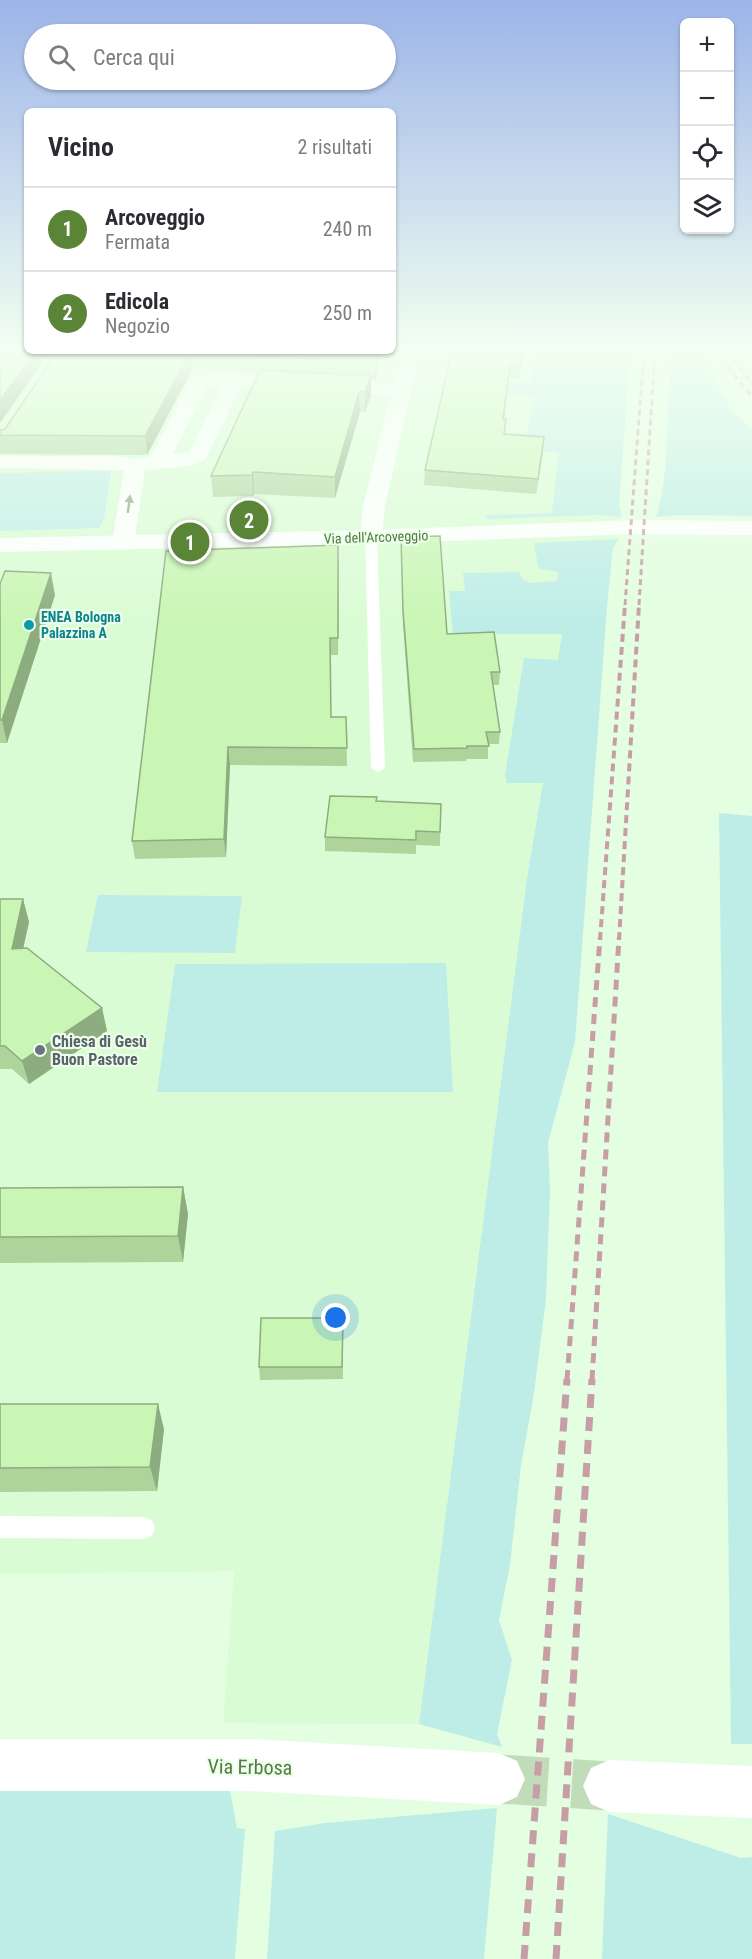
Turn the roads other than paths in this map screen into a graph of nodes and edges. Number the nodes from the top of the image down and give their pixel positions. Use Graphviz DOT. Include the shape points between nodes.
graph roads {
  1 [pos="168,442"];
  2 [pos="205,442"];
  3 [pos="389,442"];
  4 [pos="159,461"];
  5 [pos="0,462"];
  6 [pos="135,466"];
  7 [pos="752,528"];
  8 [pos="371,537"];
  9 [pos="123,543"];
  10 [pos="0,545"];
  11 [pos="378,768"];
  12 [pos="0,1527"];
  13 [pos="144,1528"];
  14 [pos="0,1765"];
  15 [pos="499,1779"];
  16 [pos="609,1786"];
  17 [pos="752,1792"];
  1 -- 4 [label="street"];
  2 -- 4 [label="street" via="198,456 190,460"];
  3 -- 8 [label="street"];
  4 -- 6 [label="street"];
  5 -- 6 [label="street" via="119,462"];
  9 -- 6 [label="street, one-way"];
  7 -- 8 [label="street, Via dell'Arcoveggio" via="636,527"];
  8 -- 9 [label="street, Via dell'Arcoveggio"];
  8 -- 11 [label="lane"];
  9 -- 10 [label="street, Via dell'Arcoveggio"];
  12 -- 13 [label="lane"];
  14 -- 15 [label="street, Via Erbosa" via="248,1766"];
  16 -- 17 [label="street"];
}
